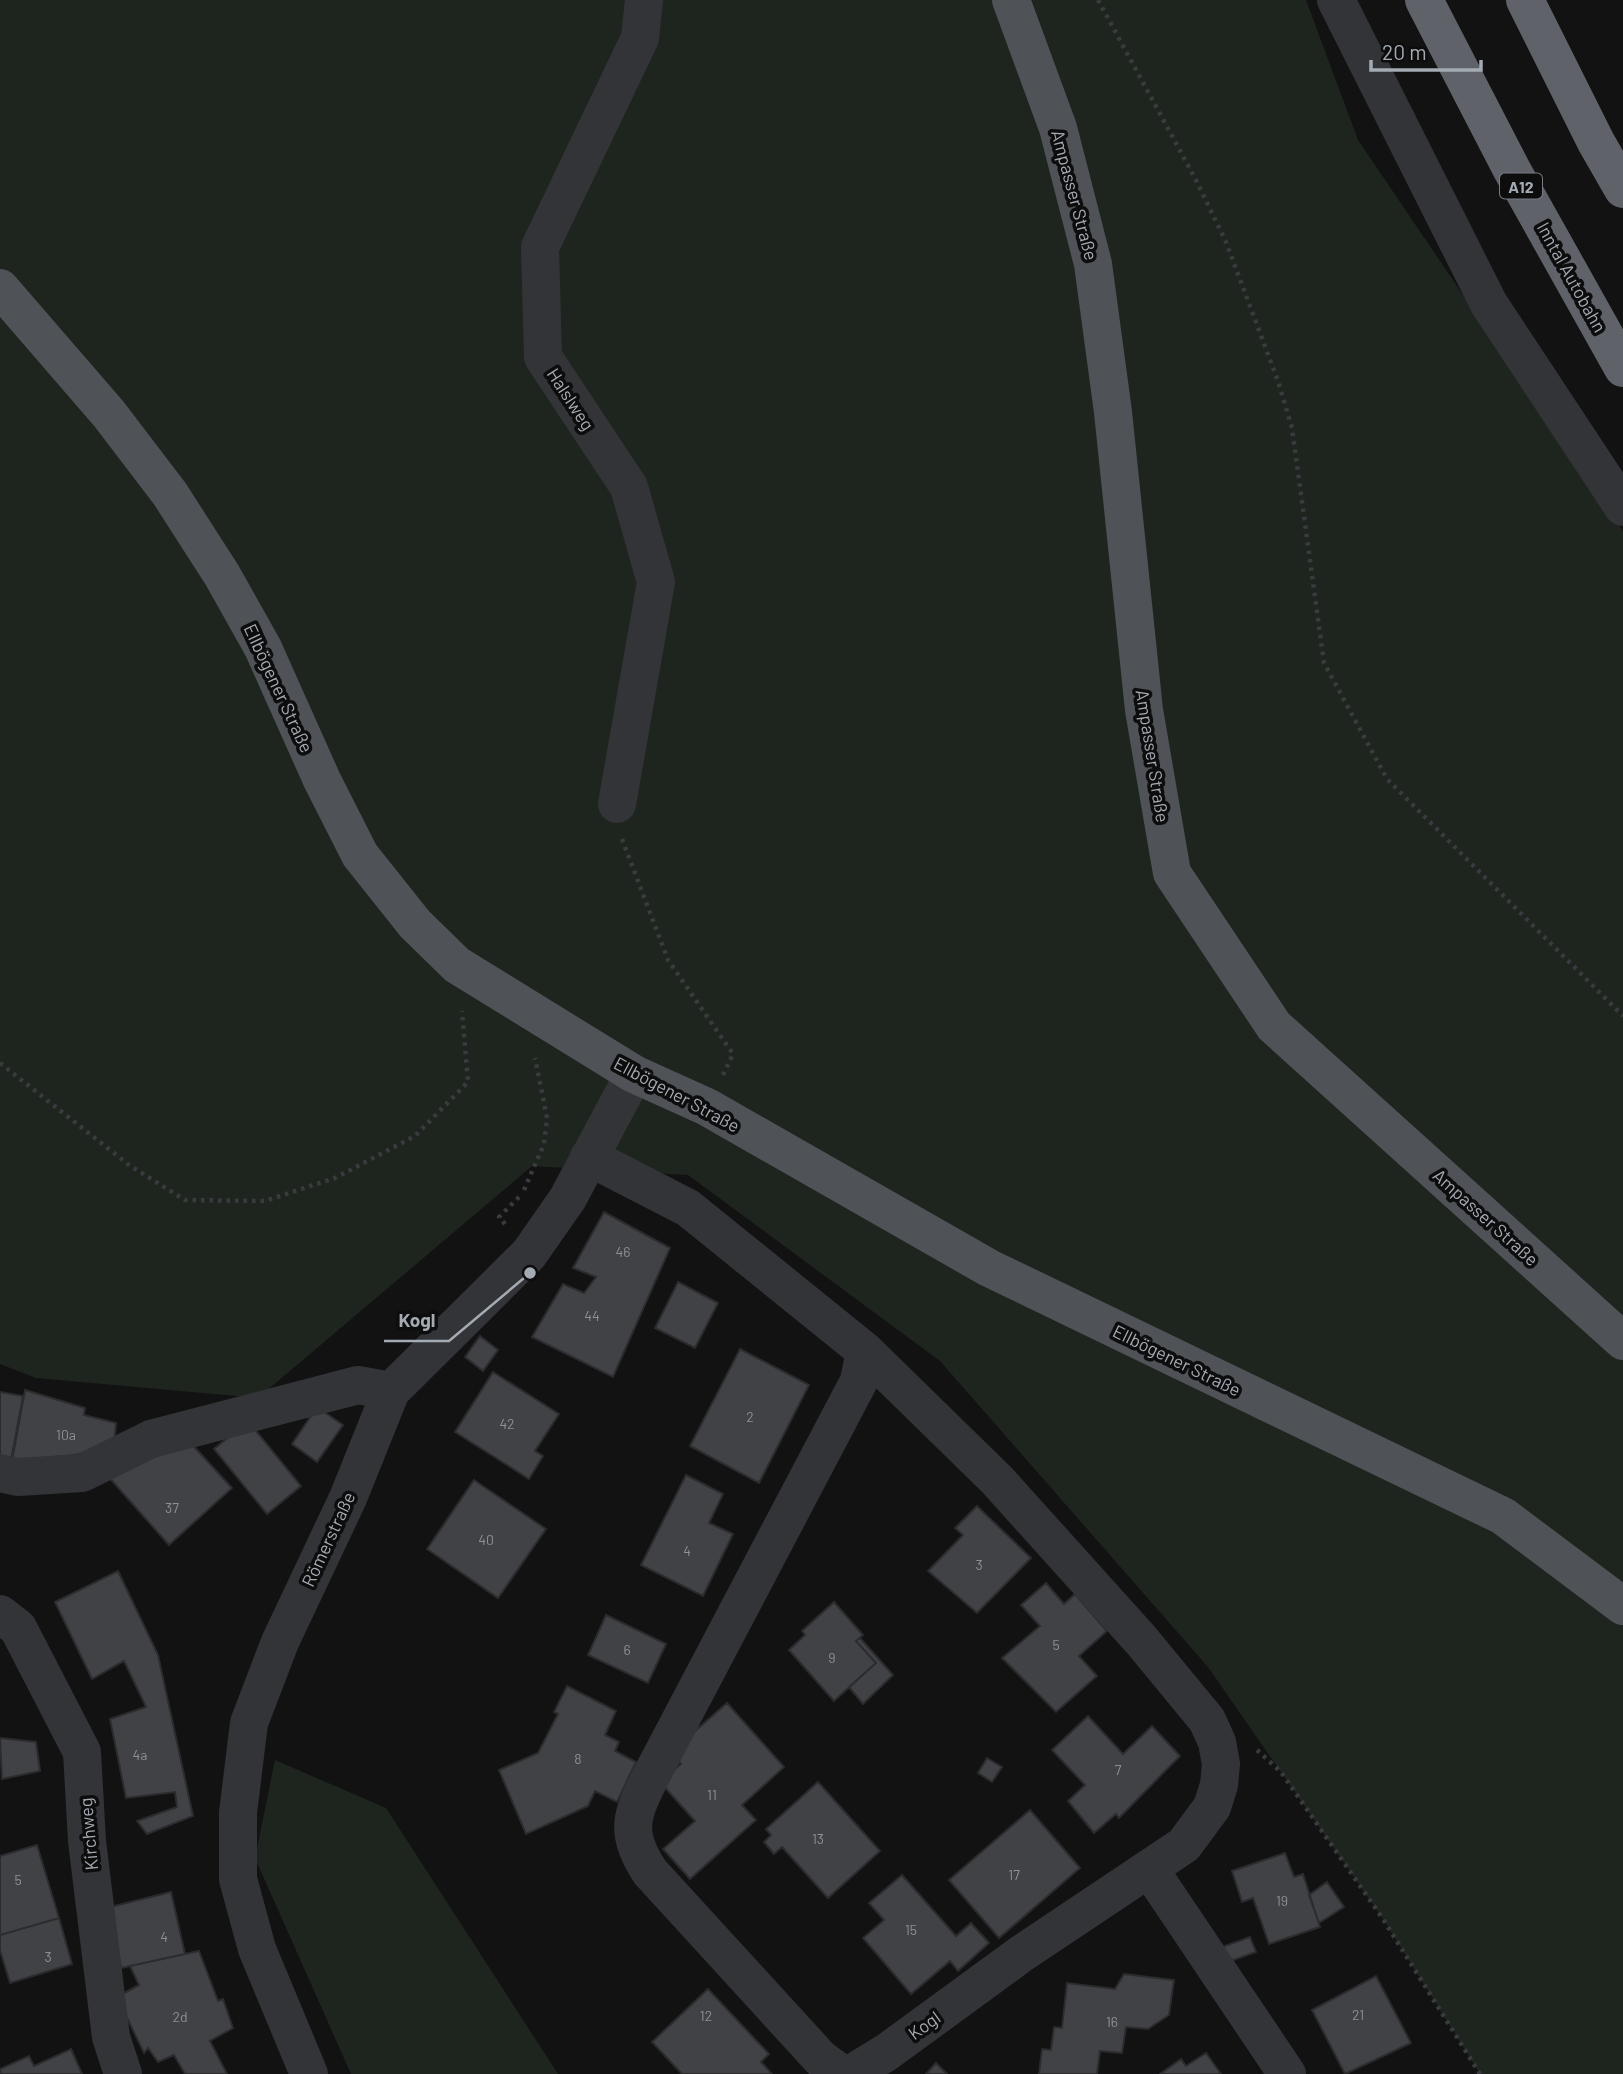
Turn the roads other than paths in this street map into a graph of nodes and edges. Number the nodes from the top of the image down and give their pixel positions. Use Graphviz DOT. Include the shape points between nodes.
graph roads {
  1 [pos="645,0"];
  2 [pos="1012,0"];
  3 [pos="1336,0"];
  4 [pos="1424,0"];
  5 [pos="1525,0"];
  6 [pos="1623,189"];
  7 [pos="0,288"];
  8 [pos="1623,368"];
  9 [pos="1623,507"];
  10 [pos="617,804"];
  11 [pos="634,1074"];
  12 [pos="589,1157"];
  13 [pos="1623,1341"];
  14 [pos="864,1351"];
  15 [pos="391,1391"];
  16 [pos="0,1474"];
  17 [pos="1623,1606"];
  18 [pos="0,1614"];
  19 [pos="1150,1870"];
  20 [pos="124,2074"];
  21 [pos="309,2074"];
  22 [pos="1287,2074"];
  1 -- 10 [label="street, Halslweg" via="640,38 540,247 543,357 629,487 656,582"];
  2 -- 13 [label="main road, Ampasser Straße" via="1058,128 1093,264 1114,412 1144,710 1172,873 1274,1026"];
  3 -- 9 [label="street" via="1489,304"];
  4 -- 8 [label="highway, Inntal Autobahn / A12"];
  5 -- 6 [label="highway"];
  7 -- 11 [label="main road, Ellbögener Straße" via="109,414 170,494 222,575 262,648 360,855 415,923 457,965"];
  11 -- 12 [label="street, Römerstraße"];
  11 -- 17 [label="main road, Ellbögener Straße" via="707,1107 989,1268 1503,1516"];
  12 -- 14 [label="street, Kogl" via="688,1208"];
  12 -- 15 [label="street, Römerstraße" via="568,1198 529,1254"];
  14 -- 19 [label="street, Kogl" via="997,1480 1207,1720 1221,1765 1212,1807 1184,1844"];
  14 -- 19 [label="street, Kogl" via="859,1381 635,1807 631,1824 640,1856 821,2059 842,2074 887,2052 1021,1954"];
  15 -- 16 [label="street" via="358,1385 151,1439 82,1473"];
  15 -- 21 [label="street, Römerstraße" via="249,1723 238,1813 238,1879 257,1949"];
  18 -- 20 [label="street, Kirchweg" via="18,1628 82,1752 87,1841 111,2037"];
  19 -- 22 [label="street"];
}
